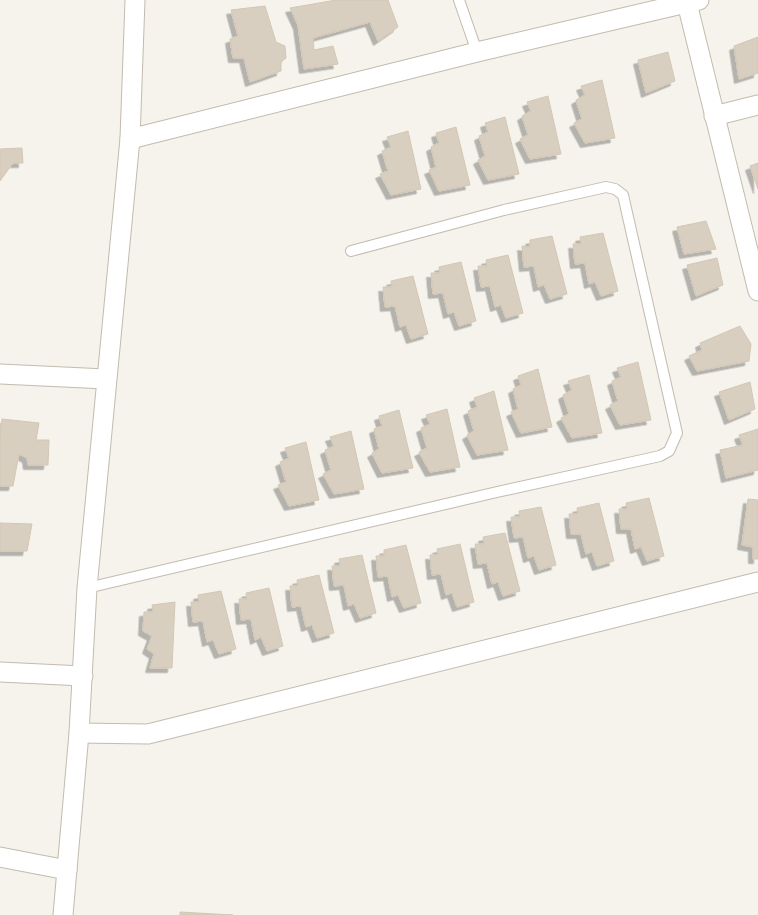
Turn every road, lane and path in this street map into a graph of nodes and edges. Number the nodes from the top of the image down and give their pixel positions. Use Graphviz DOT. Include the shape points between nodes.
graph roads {
  1 [pos="135,0"];
  2 [pos="459,0"];
  3 [pos="693,2"];
  4 [pos="477,52"];
  5 [pos="758,106"];
  6 [pos="714,116"];
  7 [pos="130,139"];
  8 [pos="351,251"];
  9 [pos="758,291"];
  10 [pos="0,374"];
  11 [pos="106,379"];
  12 [pos="758,582"];
  13 [pos="87,588"];
  14 [pos="0,672"];
  15 [pos="83,676"];
  16 [pos="79,733"];
  17 [pos="0,857"];
  18 [pos="67,870"];
  19 [pos="63,915"];
  1 -- 7 [label="street"];
  2 -- 4 [label="lane"];
  3 -- 4 [label="street"];
  3 -- 6 [label="street"];
  4 -- 7 [label="street"];
  5 -- 6 [label="street"];
  6 -- 9 [label="street"];
  7 -- 11 [label="street"];
  8 -- 13 [label="lane" via="504,210 606,187 615,189 623,195 677,433 669,450 660,456"];
  10 -- 11 [label="street"];
  11 -- 13 [label="street"];
  12 -- 16 [label="street" via="148,734"];
  13 -- 15 [label="street"];
  14 -- 15 [label="street"];
  15 -- 16 [label="street"];
  16 -- 18 [label="street"];
  17 -- 18 [label="street"];
  18 -- 19 [label="street"];
}
